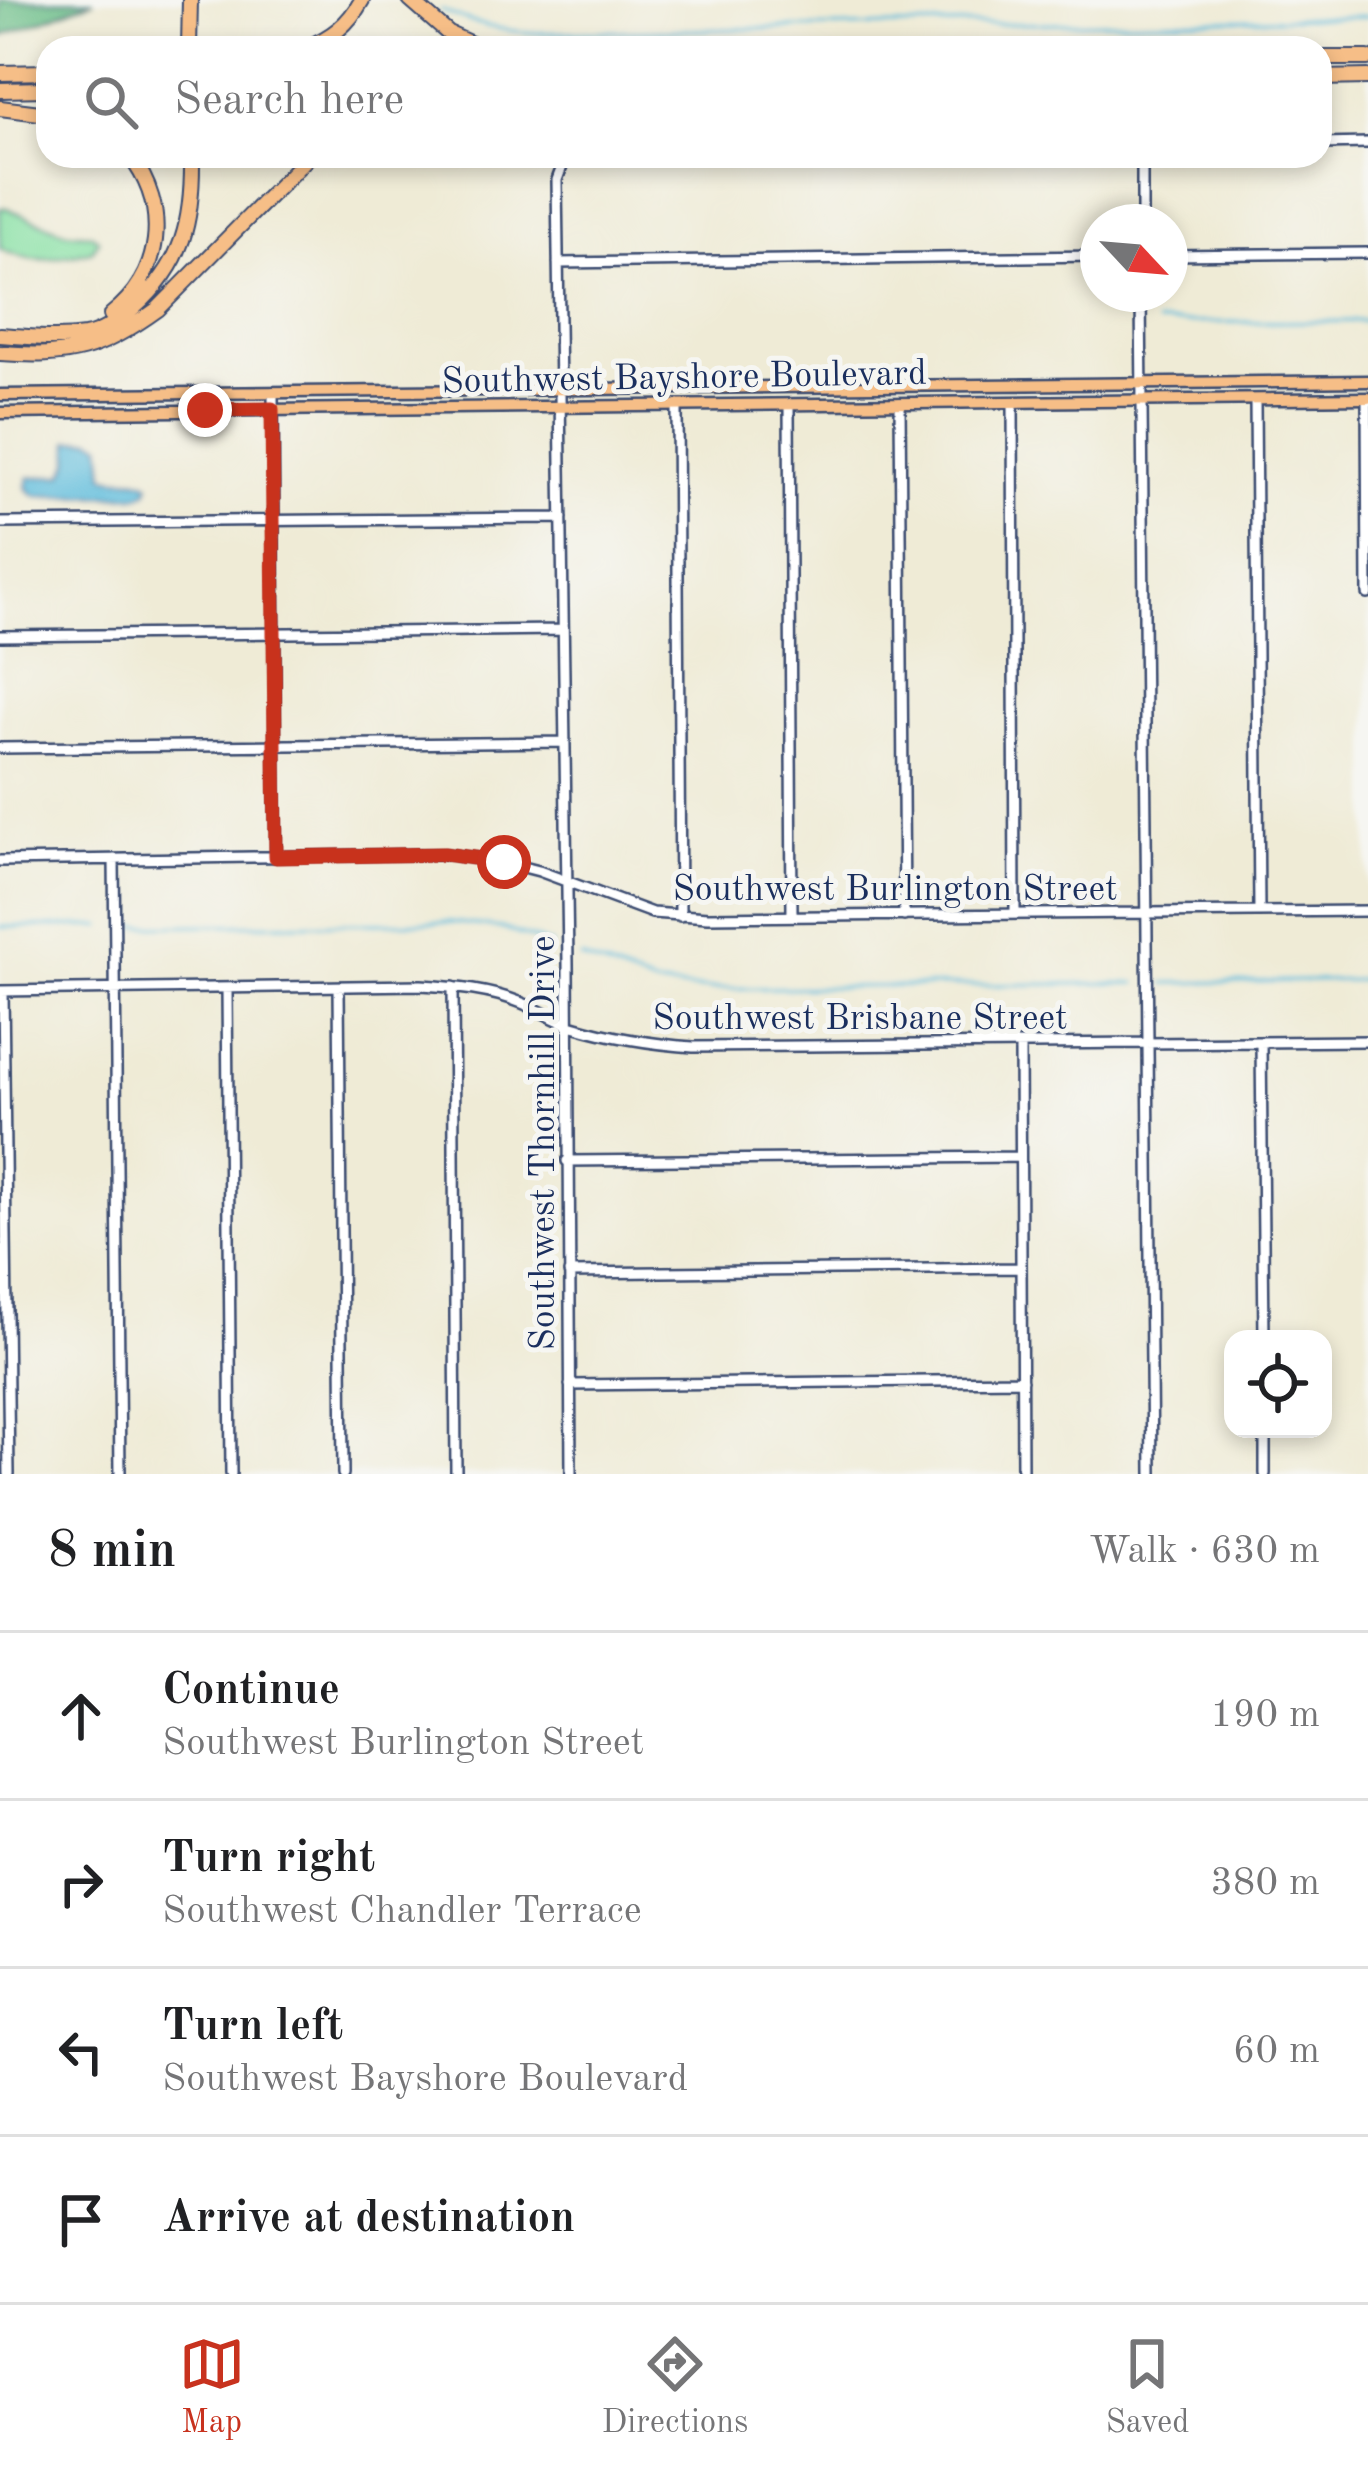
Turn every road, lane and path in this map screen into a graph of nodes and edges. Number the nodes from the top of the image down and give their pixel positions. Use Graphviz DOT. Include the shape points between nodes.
graph roads {
  1 [pos="194,0"];
  2 [pos="362,0"];
  3 [pos="410,0"];
  4 [pos="194,36"];
  5 [pos="330,36"];
  6 [pos="453,36"];
  7 [pos="1332,58"];
  8 [pos="1368,58"];
  9 [pos="36,72"];
  10 [pos="0,73"];
  11 [pos="1368,77"];
  12 [pos="1332,78"];
  13 [pos="36,89"];
  14 [pos="0,90"];
  15 [pos="0,108"];
  16 [pos="36,112"];
  17 [pos="1368,143"];
  18 [pos="1332,144"];
  19 [pos="139,168"];
  20 [pos="195,168"];
  21 [pos="197,168"];
  22 [pos="297,168"];
  23 [pos="562,168"];
  24 [pos="1142,168"];
  25 [pos="1142,204"];
  26 [pos="1368,253"];
  27 [pos="1188,255"];
  28 [pos="1080,256"];
  29 [pos="558,263"];
  30 [pos="1142,312"];
  31 [pos="139,322"];
  32 [pos="0,335"];
  33 [pos="74,337"];
  34 [pos="0,352"];
  35 [pos="1363,381"];
  36 [pos="1142,383"];
  37 [pos="868,386"];
  38 [pos="762,387"];
  39 [pos="560,388"];
  40 [pos="273,392"];
  41 [pos="0,398"];
  42 [pos="1368,398"];
  43 [pos="1275,399"];
  44 [pos="1142,400"];
  45 [pos="1255,400"];
  46 [pos="1012,402"];
  47 [pos="900,403"];
  48 [pos="789,404"];
  49 [pos="677,405"];
  50 [pos="698,405"];
  51 [pos="560,407"];
  52 [pos="272,409"];
  53 [pos="0,413"];
  54 [pos="562,518"];
  55 [pos="272,521"];
  56 [pos="0,523"];
  57 [pos="1368,594"];
  58 [pos="562,630"];
  59 [pos="274,633"];
  60 [pos="0,636"];
  61 [pos="564,742"];
  62 [pos="275,745"];
  63 [pos="0,748"];
  64 [pos="276,857"];
  65 [pos="114,860"];
  66 [pos="0,861"];
  67 [pos="565,881"];
  68 [pos="1368,911"];
  69 [pos="1259,913"];
  70 [pos="1015,914"];
  71 [pos="1147,914"];
  72 [pos="680,916"];
  73 [pos="792,916"];
  74 [pos="904,916"];
  75 [pos="339,987"];
  76 [pos="453,987"];
  77 [pos="114,988"];
  78 [pos="226,988"];
  79 [pos="2,991"];
  80 [pos="568,1025"];
  81 [pos="1368,1041"];
  82 [pos="1261,1042"];
  83 [pos="1148,1044"];
  84 [pos="1020,1045"];
  85 [pos="1019,1157"];
  86 [pos="567,1161"];
  87 [pos="1020,1268"];
  88 [pos="568,1274"];
  89 [pos="1264,1330"];
  90 [pos="1022,1380"];
  91 [pos="569,1385"];
  92 [pos="1264,1438"];
  93 [pos="9,1474"];
  94 [pos="120,1474"];
  95 [pos="231,1474"];
  96 [pos="343,1474"];
  97 [pos="456,1474"];
  98 [pos="571,1474"];
  99 [pos="1022,1474"];
  100 [pos="1152,1474"];
  101 [pos="1265,1474"];
  1 -- 4 [label="highway"];
  2 -- 5 [label="highway"];
  3 -- 6 [label="highway"];
  7 -- 8 [label="highway"];
  9 -- 10 [label="highway"];
  11 -- 12 [label="highway"];
  13 -- 14 [label="highway"];
  15 -- 16 [label="highway"];
  17 -- 18 [label="street"];
  19 -- 33 [label="highway" via="155,207 155,250 130,298"];
  20 -- 33 [label="highway" via="188,224 161,282 121,319"];
  21 -- 31 [label="highway" via="191,243"];
  22 -- 31 [label="highway"];
  23 -- 29 [label="street, Southwest Thornhill Drive"];
  24 -- 25 [label="street"];
  26 -- 27 [label="street"];
  28 -- 29 [label="street"];
  29 -- 39 [label="street, Southwest Thornhill Drive"];
  30 -- 36 [label="street"];
  31 -- 34 [label="highway" via="82,351"];
  32 -- 33 [label="highway"];
  35 -- 36 [label="main road, Southwest Bayshore Boulevard"];
  35 -- 43 [label="main road" via="1352,392"];
  36 -- 37 [label="main road, Southwest Bayshore Boulevard"];
  36 -- 44 [label="street"];
  37 -- 38 [label="main road, Southwest Bayshore Boulevard"];
  37 -- 48 [label="main road" via="805,392"];
  38 -- 39 [label="main road, Southwest Bayshore Boulevard"];
  38 -- 50 [label="main road" via="753,399"];
  39 -- 40 [label="main road, Southwest Bayshore Boulevard"];
  39 -- 51 [label="street, Southwest Thornhill Drive"];
  40 -- 41 [label="main road, Southwest Bayshore Boulevard"];
  40 -- 52 [label="street"];
  42 -- 43 [label="main road, Southwest Bayshore Boulevard"];
  42 -- 57 [label="street"];
  43 -- 45 [label="main road, Southwest Bayshore Boulevard"];
  44 -- 45 [label="main road, Southwest Bayshore Boulevard"];
  44 -- 46 [label="main road, Southwest Bayshore Boulevard"];
  44 -- 71 [label="street"];
  45 -- 69 [label="street"];
  46 -- 47 [label="main road, Southwest Bayshore Boulevard"];
  46 -- 70 [label="street"];
  47 -- 48 [label="main road, Southwest Bayshore Boulevard"];
  47 -- 74 [label="street"];
  48 -- 50 [label="main road, Southwest Bayshore Boulevard"];
  48 -- 73 [label="street"];
  49 -- 50 [label="main road, Southwest Bayshore Boulevard"];
  49 -- 51 [label="main road, Southwest Bayshore Boulevard"];
  49 -- 72 [label="street"];
  51 -- 52 [label="main road, Southwest Bayshore Boulevard"];
  51 -- 54 [label="street, Southwest Thornhill Drive"];
  52 -- 53 [label="main road, Southwest Bayshore Boulevard"];
  52 -- 55 [label="street"];
  54 -- 55 [label="street"];
  54 -- 58 [label="street, Southwest Thornhill Drive"];
  55 -- 56 [label="street"];
  55 -- 59 [label="street"];
  58 -- 59 [label="street"];
  58 -- 61 [label="street, Southwest Thornhill Drive"];
  59 -- 60 [label="street"];
  59 -- 62 [label="street"];
  61 -- 62 [label="street"];
  61 -- 67 [label="street, Southwest Thornhill Drive"];
  62 -- 63 [label="street"];
  62 -- 64 [label="street"];
  64 -- 65 [label="street, Southwest Burlington Street"];
  64 -- 67 [label="street, Southwest Burlington Street" via="459,856"];
  65 -- 66 [label="street, Southwest Burlington Street"];
  65 -- 77 [label="street"];
  67 -- 72 [label="street, Southwest Burlington Street" via="652,914"];
  67 -- 80 [label="street, Southwest Thornhill Drive"];
  68 -- 69 [label="street, Southwest Burlington Street"];
  69 -- 71 [label="street, Southwest Burlington Street"];
  70 -- 71 [label="street, Southwest Burlington Street"];
  70 -- 74 [label="street, Southwest Burlington Street"];
  71 -- 83 [label="street"];
  72 -- 73 [label="street, Southwest Burlington Street"];
  73 -- 74 [label="street, Southwest Burlington Street"];
  75 -- 76 [label="street, Southwest Brisbane Street"];
  75 -- 78 [label="street, Southwest Brisbane Street"];
  75 -- 96 [label="street"];
  76 -- 80 [label="street, Southwest Brisbane Street" via="524,1004"];
  76 -- 97 [label="street"];
  77 -- 78 [label="street, Southwest Brisbane Street"];
  77 -- 79 [label="street, Southwest Brisbane Street"];
  77 -- 94 [label="street"];
  78 -- 95 [label="street"];
  79 -- 93 [label="street"];
  80 -- 84 [label="street, Southwest Brisbane Street" via="693,1047"];
  80 -- 86 [label="street, Southwest Thornhill Drive"];
  81 -- 82 [label="street, Southwest Brisbane Street"];
  82 -- 83 [label="street, Southwest Brisbane Street"];
  82 -- 89 [label="street"];
  83 -- 84 [label="street, Southwest Brisbane Street"];
  83 -- 100 [label="street"];
  84 -- 85 [label="street"];
  85 -- 86 [label="street"];
  85 -- 87 [label="street"];
  86 -- 88 [label="street, Southwest Thornhill Drive"];
  87 -- 88 [label="street"];
  87 -- 90 [label="street"];
  88 -- 91 [label="street, Southwest Thornhill Drive"];
  90 -- 91 [label="street"];
  90 -- 99 [label="street"];
  91 -- 98 [label="street, Southwest Thornhill Drive"];
  92 -- 101 [label="street"];
}
